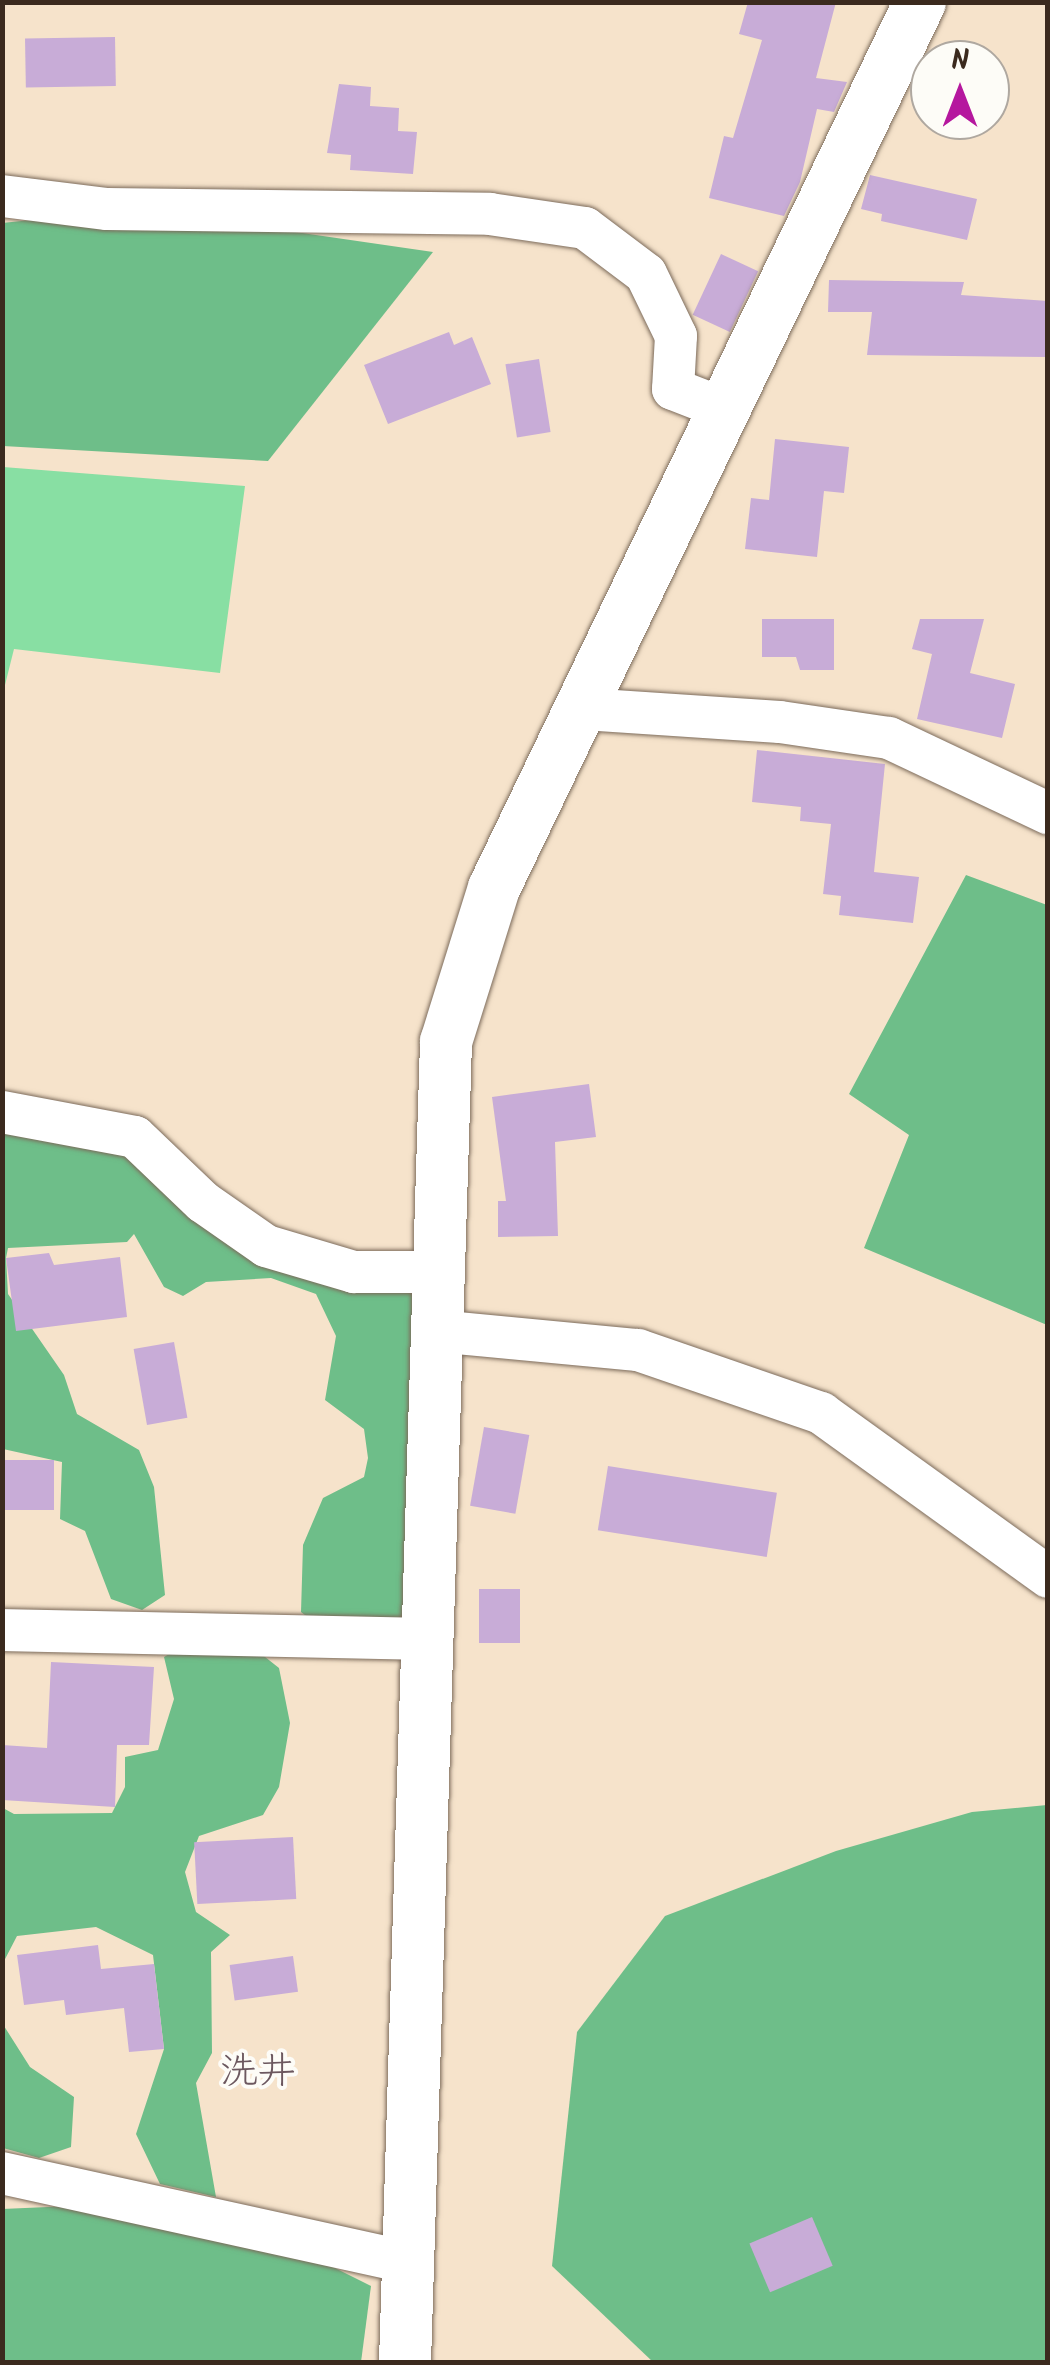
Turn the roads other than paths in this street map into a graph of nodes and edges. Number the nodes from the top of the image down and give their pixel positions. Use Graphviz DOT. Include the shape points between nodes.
graph roads {
  1 [pos="920,2"];
  2 [pos="2,196"];
  3 [pos="724,409"];
  4 [pos="584,708"];
  5 [pos="1048,813"];
  6 [pos="2,1112"];
  7 [pos="437,1272"];
  8 [pos="436,1331"];
  9 [pos="1048,1577"];
  10 [pos="2,1630"];
  11 [pos="431,1640"];
  12 [pos="2,2173"];
  13 [pos="407,2262"];
  14 [pos="406,2362"];
  1 -- 3 [label="street"];
  2 -- 3 [label="street" via="107,210 490,214 585,228 646,274 676,336 674,389"];
  3 -- 4 [label="street"];
  4 -- 5 [label="street" via="780,722 889,738"];
  4 -- 7 [label="street" via="494,888 465,968 446,1042"];
  6 -- 7 [label="street" via="135,1137 203,1202 266,1246 354,1272"];
  7 -- 8 [label="street"];
  8 -- 9 [label="street" via="638,1350 822,1413"];
  8 -- 11 [label="street"];
  10 -- 11 [label="street"];
  11 -- 13 [label="street"];
  12 -- 13 [label="street"];
  13 -- 14 [label="street"];
}
